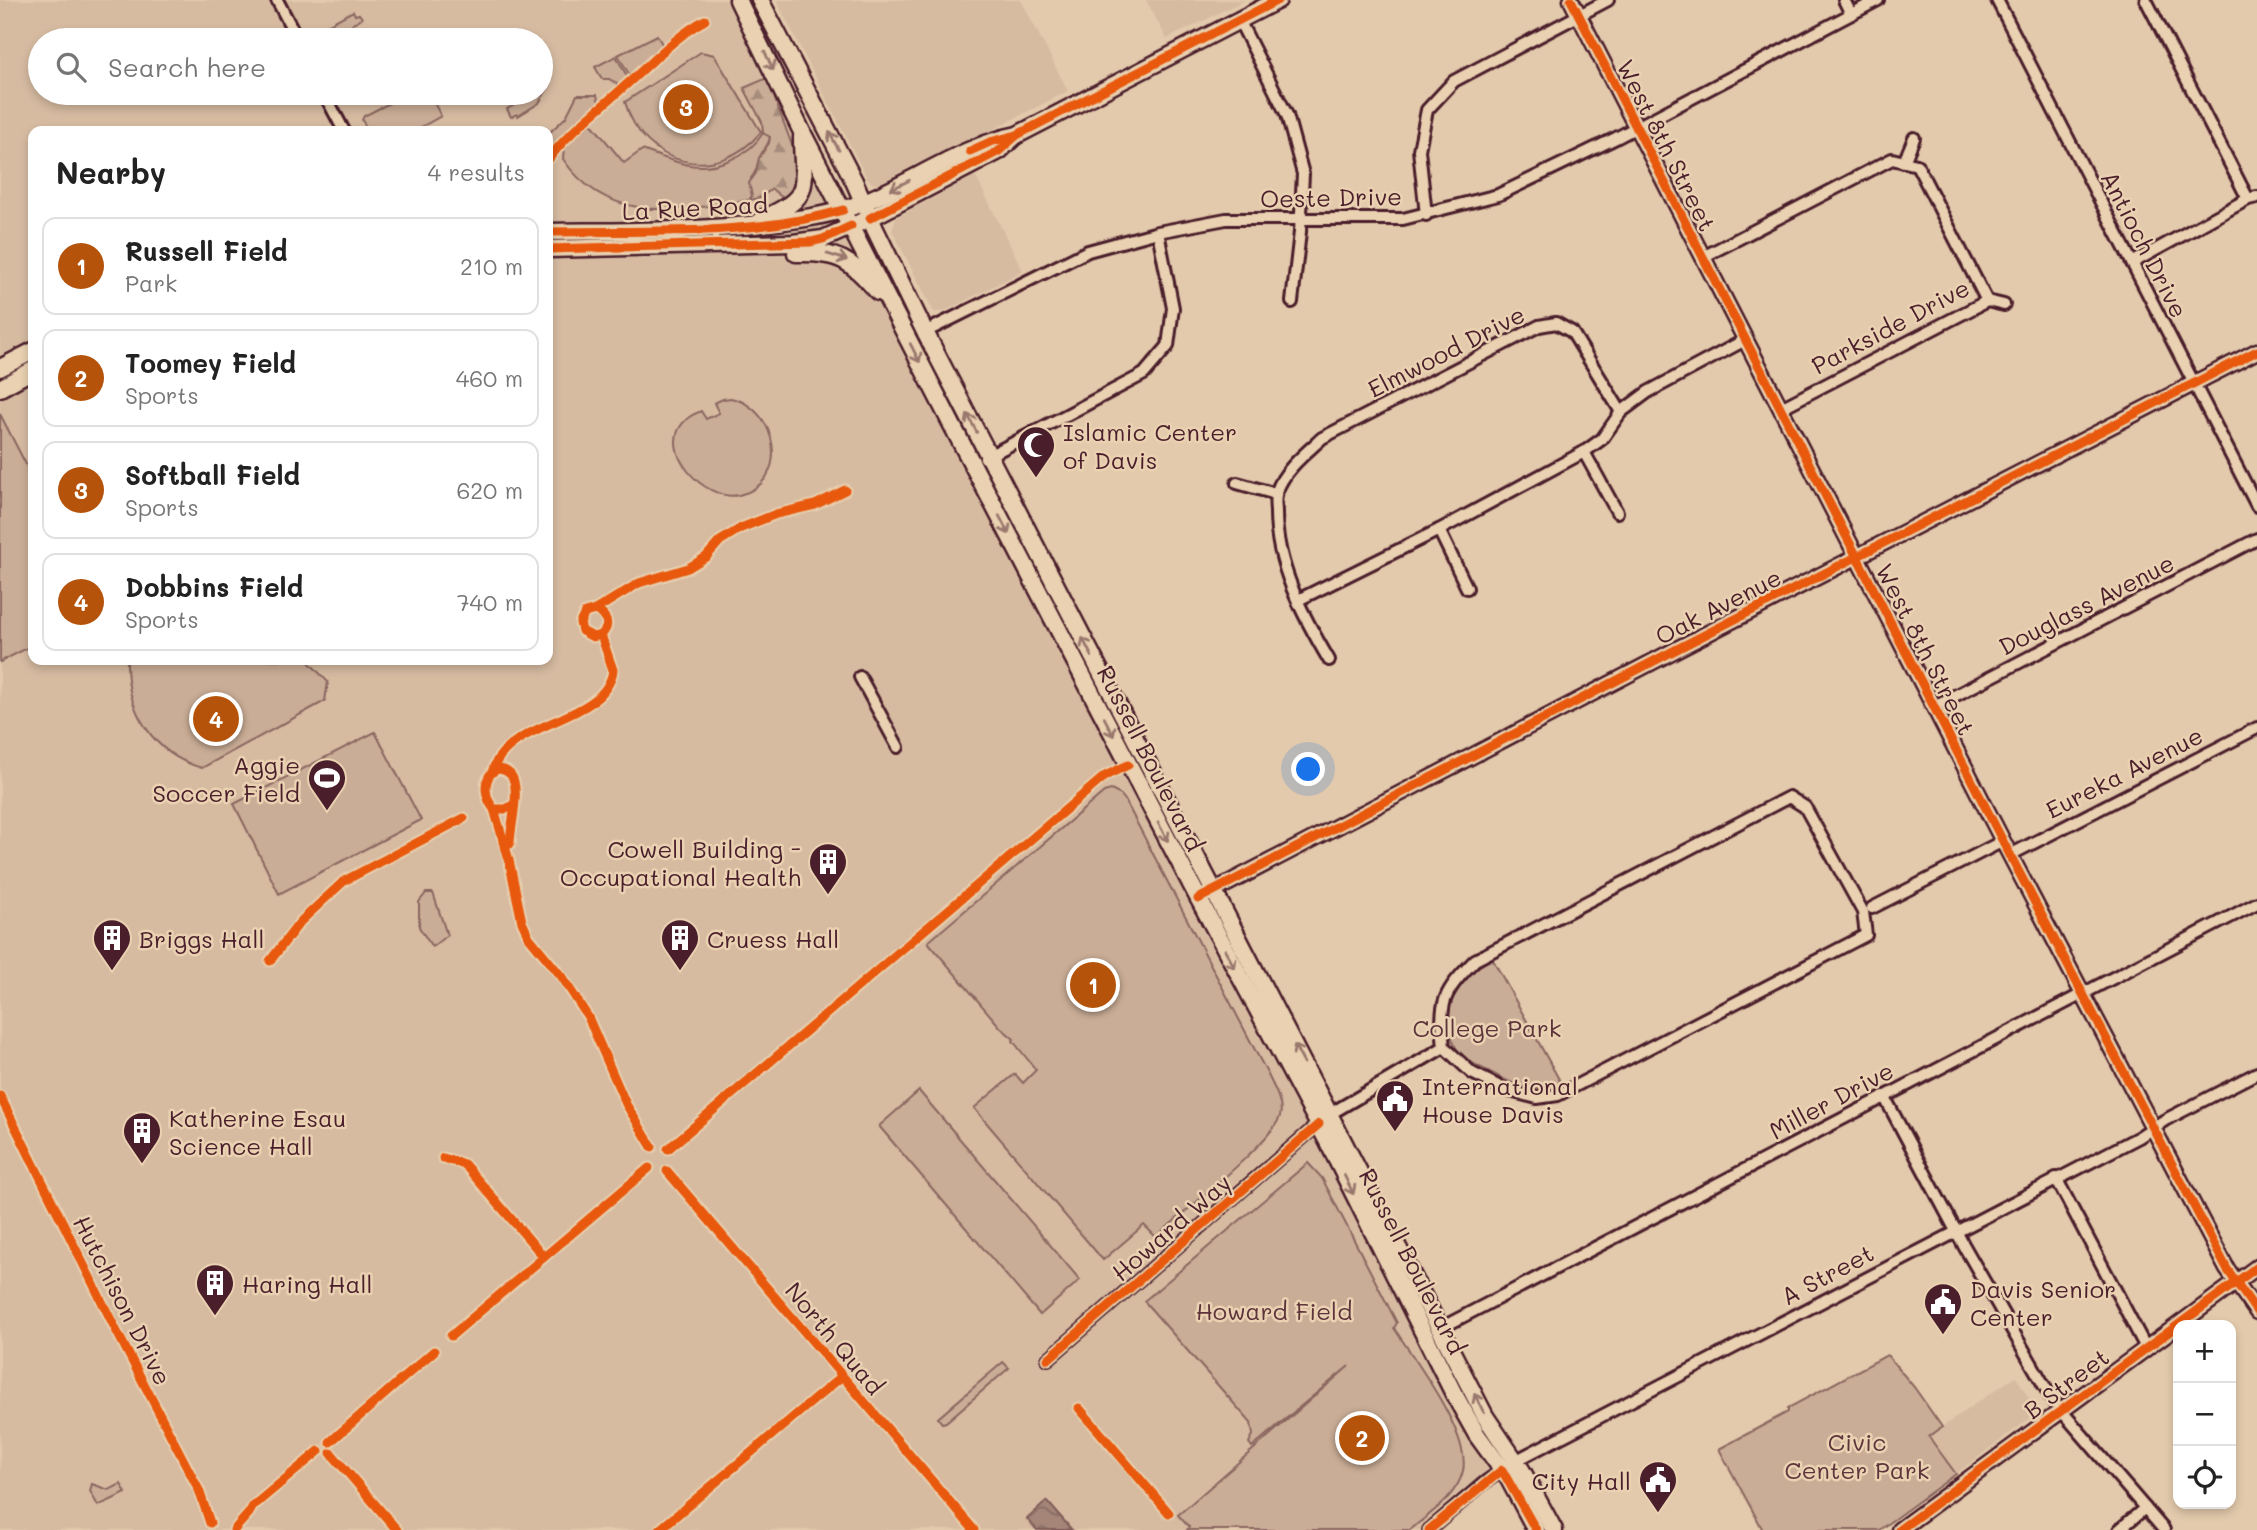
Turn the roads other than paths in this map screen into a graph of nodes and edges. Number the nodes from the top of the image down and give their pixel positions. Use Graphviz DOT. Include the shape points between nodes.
graph roads {
  1 [pos="277,0"];
  2 [pos="738,0"];
  3 [pos="760,0"];
  4 [pos="1278,0"];
  5 [pos="1571,0"];
  6 [pos="1608,0"];
  7 [pos="1844,0"];
  8 [pos="1878,0"];
  9 [pos="1997,0"];
  10 [pos="2146,0"];
  11 [pos="1851,14"];
  12 [pos="1579,15"];
  13 [pos="1239,20"];
  14 [pos="292,28"];
  15 [pos="330,105"];
  16 [pos="341,126"];
  17 [pos="1636,127"];
  18 [pos="802,131"];
  19 [pos="1010,136"];
  20 [pos="1914,138"];
  21 [pos="1904,162"];
  22 [pos="2253,198"];
  23 [pos="843,210"];
  24 [pos="867,210"];
  25 [pos="1426,215"];
  26 [pos="1301,219"];
  27 [pos="744,226"];
  28 [pos="851,226"];
  29 [pos="553,232"];
  30 [pos="1158,232"];
  31 [pos="722,245"];
  32 [pos="553,249"];
  33 [pos="1703,257"];
  34 [pos="2132,264"];
  35 [pos="1987,301"];
  36 [pos="1292,302"];
  37 [pos="2004,305"];
  38 [pos="895,313"];
  39 [pos="925,332"];
  40 [pos="1745,340"];
  41 [pos="2257,351"];
  42 [pos="28,354"];
  43 [pos="0,368"];
  44 [pos="28,373"];
  45 [pos="2194,382"];
  46 [pos="0,388"];
  47 [pos="1781,408"];
  48 [pos="1621,412"];
  49 [pos="1584,452"];
  50 [pos="989,456"];
  51 [pos="973,464"];
  52 [pos="1237,483"];
  53 [pos="1276,494"];
  54 [pos="2257,506"];
  55 [pos="1617,512"];
  56 [pos="1439,530"];
  57 [pos="2257,539"];
  58 [pos="1857,557"];
  59 [pos="1467,588"];
  60 [pos="1298,600"];
  61 [pos="1329,660"];
  62 [pos="860,677"];
  63 [pos="1935,706"];
  64 [pos="2257,728"];
  65 [pos="898,747"];
  66 [pos="1128,765"];
  67 [pos="1161,790"];
  68 [pos="2007,848"];
  69 [pos="1213,891"];
  70 [pos="1198,899"];
  71 [pos="2257,903"];
  72 [pos="1872,908"];
  73 [pos="2084,993"];
  74 [pos="1444,1047"];
  75 [pos="2257,1073"];
  76 [pos="1884,1096"];
  77 [pos="1325,1119"];
  78 [pos="2153,1128"];
  79 [pos="2056,1178"];
  80 [pos="1955,1231"];
  81 [pos="2257,1267"];
  82 [pos="2236,1282"];
  83 [pos="2257,1312"];
  84 [pos="1440,1329"];
  85 [pos="1425,1336"];
  86 [pos="2146,1348"];
  87 [pos="1048,1359"];
  88 [pos="2060,1411"];
  89 [pos="1508,1465"];
  90 [pos="2145,1508"];
  91 [pos="1429,1530"];
  92 [pos="1536,1530"];
  93 [pos="1554,1530"];
  94 [pos="1899,1530"];
  95 [pos="2119,1530"];
  96 [pos="2164,1530"];
  1 -- 14 [label="street"];
  2 -- 18 [label="main road, Russell Boulevard, one-way"];
  24 -- 3 [label="main road, Russell Boulevard, one-way"];
  4 -- 13 [label="main road"];
  5 -- 12 [label="street, West 8th Street"];
  6 -- 12 [label="street"];
  7 -- 11 [label="street"];
  8 -- 11 [label="street, Oeste Drive"];
  9 -- 34 [label="street, Antioch Drive"];
  10 -- 22 [label="street"];
  11 -- 17 [label="street, Oeste Drive"];
  12 -- 17 [label="street, West 8th Street"];
  12 -- 25 [label="street" via="1454,82 1427,110 1419,150"];
  13 -- 19 [label="main road"];
  13 -- 26 [label="street" via="1296,142 1303,174"];
  15 -- 16 [label="street"];
  17 -- 25 [label="street, Oeste Drive" via="1498,195"];
  17 -- 33 [label="street, West 8th Street"];
  18 -- 23 [label="main road, Russell Boulevard"];
  18 -- 27 [label="main road" via="806,170 796,200"];
  19 -- 24 [label="main road, one-way" via="970,150"];
  19 -- 24 [label="main road" via="967,158 965,169"];
  20 -- 21 [label="street"];
  21 -- 33 [label="street" via="1892,159"];
  21 -- 35 [label="street, Parkside Drive" via="1917,165"];
  22 -- 34 [label="street"];
  23 -- 24 [label="main road, La Rue Road"];
  23 -- 27 [label="main road, La Rue Road"];
  23 -- 28 [label="main road, Russell Boulevard"];
  24 -- 28 [label="main road, La Rue Road"];
  24 -- 39 [label="main road, Russell Boulevard"];
  25 -- 26 [label="street, Oeste Drive"];
  26 -- 30 [label="street, Oeste Drive" via="1226,219"];
  26 -- 36 [label="street"];
  27 -- 29 [label="main road, La Rue Road"];
  28 -- 31 [label="main road, La Rue Road" via="811,242"];
  28 -- 38 [label="main road, Russell Boulevard"];
  30 -- 39 [label="street, Oeste Drive" via="1088,251"];
  30 -- 50 [label="street" via="1173,308 1168,346 1144,374"];
  31 -- 32 [label="main road, La Rue Road"];
  31 -- 38 [label="main road, one-way" via="735,254 817,252 837,256 858,268"];
  33 -- 40 [label="street, West 8th Street"];
  34 -- 45 [label="street, Antioch Drive"];
  35 -- 37 [label="street"];
  35 -- 47 [label="street, Parkside Drive"];
  38 -- 51 [label="main road, Russell Boulevard, one-way"];
  50 -- 39 [label="main road, Russell Boulevard, one-way"];
  40 -- 47 [label="street, West 8th Street"];
  40 -- 48 [label="street" via="1648,392"];
  41 -- 45 [label="street, Oak Avenue"];
  42 -- 43 [label="main road"];
  44 -- 46 [label="main road"];
  45 -- 54 [label="street, Antioch Drive"];
  45 -- 58 [label="street, Oak Avenue"];
  47 -- 58 [label="street, West 8th Street"];
  48 -- 49 [label="street" via="1602,439"];
  48 -- 53 [label="street, Elmwood Drive" via="1572,332 1556,323 1539,327 1322,438 1300,458"];
  49 -- 55 [label="street"];
  49 -- 56 [label="street"];
  50 -- 51 [label="street"];
  67 -- 50 [label="main road, Russell Boulevard, one-way"];
  51 -- 66 [label="main road, Russell Boulevard, one-way"];
  52 -- 53 [label="street"];
  53 -- 60 [label="street" via="1276,534"];
  56 -- 59 [label="street"];
  56 -- 60 [label="street"];
  57 -- 63 [label="street, Douglass Avenue"];
  58 -- 63 [label="street, West 8th Street"];
  58 -- 69 [label="street, Oak Avenue"];
  60 -- 61 [label="street"];
  62 -- 65 [label="street"];
  63 -- 68 [label="street, West 8th Street"];
  64 -- 68 [label="street, Eureka Avenue"];
  66 -- 67 [label="main road" via="1139,768 1152,790"];
  66 -- 70 [label="main road, Russell Boulevard, one-way"];
  67 -- 69 [label="main road, Russell Boulevard"];
  68 -- 72 [label="street, Eureka Avenue"];
  68 -- 73 [label="street, West 8th Street"];
  69 -- 70 [label="street, Oak Avenue"];
  77 -- 69 [label="main road, Russell Boulevard, one-way"];
  70 -- 77 [label="main road, Russell Boulevard, one-way"];
  71 -- 73 [label="street, Miller Drive"];
  73 -- 76 [label="street, Miller Drive"];
  73 -- 78 [label="street, West 8th Street"];
  74 -- 74 [label="street" via="1472,1073 1506,1090 1538,1098 1558,1095 1866,935 1863,912 1805,807 1789,797 1475,960 1444,997"];
  74 -- 77 [label="street"];
  75 -- 78 [label="street, A Street"];
  76 -- 80 [label="street"];
  76 -- 84 [label="street, Miller Drive"];
  77 -- 84 [label="main road, Russell Boulevard"];
  77 -- 85 [label="main road, Russell Boulevard, one-way"];
  77 -- 87 [label="street, Howard Way"];
  78 -- 79 [label="street, A Street"];
  78 -- 82 [label="street, West 8th Street"];
  79 -- 80 [label="street, A Street"];
  79 -- 86 [label="street"];
  80 -- 88 [label="street"];
  80 -- 89 [label="street, A Street"];
  81 -- 82 [label="street, B Street"];
  82 -- 83 [label="street, West 8th Street"];
  82 -- 86 [label="street, B Street"];
  84 -- 85 [label="street, Miller Drive"];
  89 -- 84 [label="main road, Russell Boulevard, one-way"];
  85 -- 89 [label="main road, Russell Boulevard" via="1469,1421"];
  86 -- 88 [label="street, B Street"];
  88 -- 90 [label="street"];
  88 -- 94 [label="street, B Street"];
  89 -- 91 [label="street, A Street"];
  89 -- 92 [label="main road, Russell Boulevard"];
  89 -- 93 [label="main road, Russell Boulevard"];
  90 -- 95 [label="street"];
  90 -- 96 [label="street"];
}
